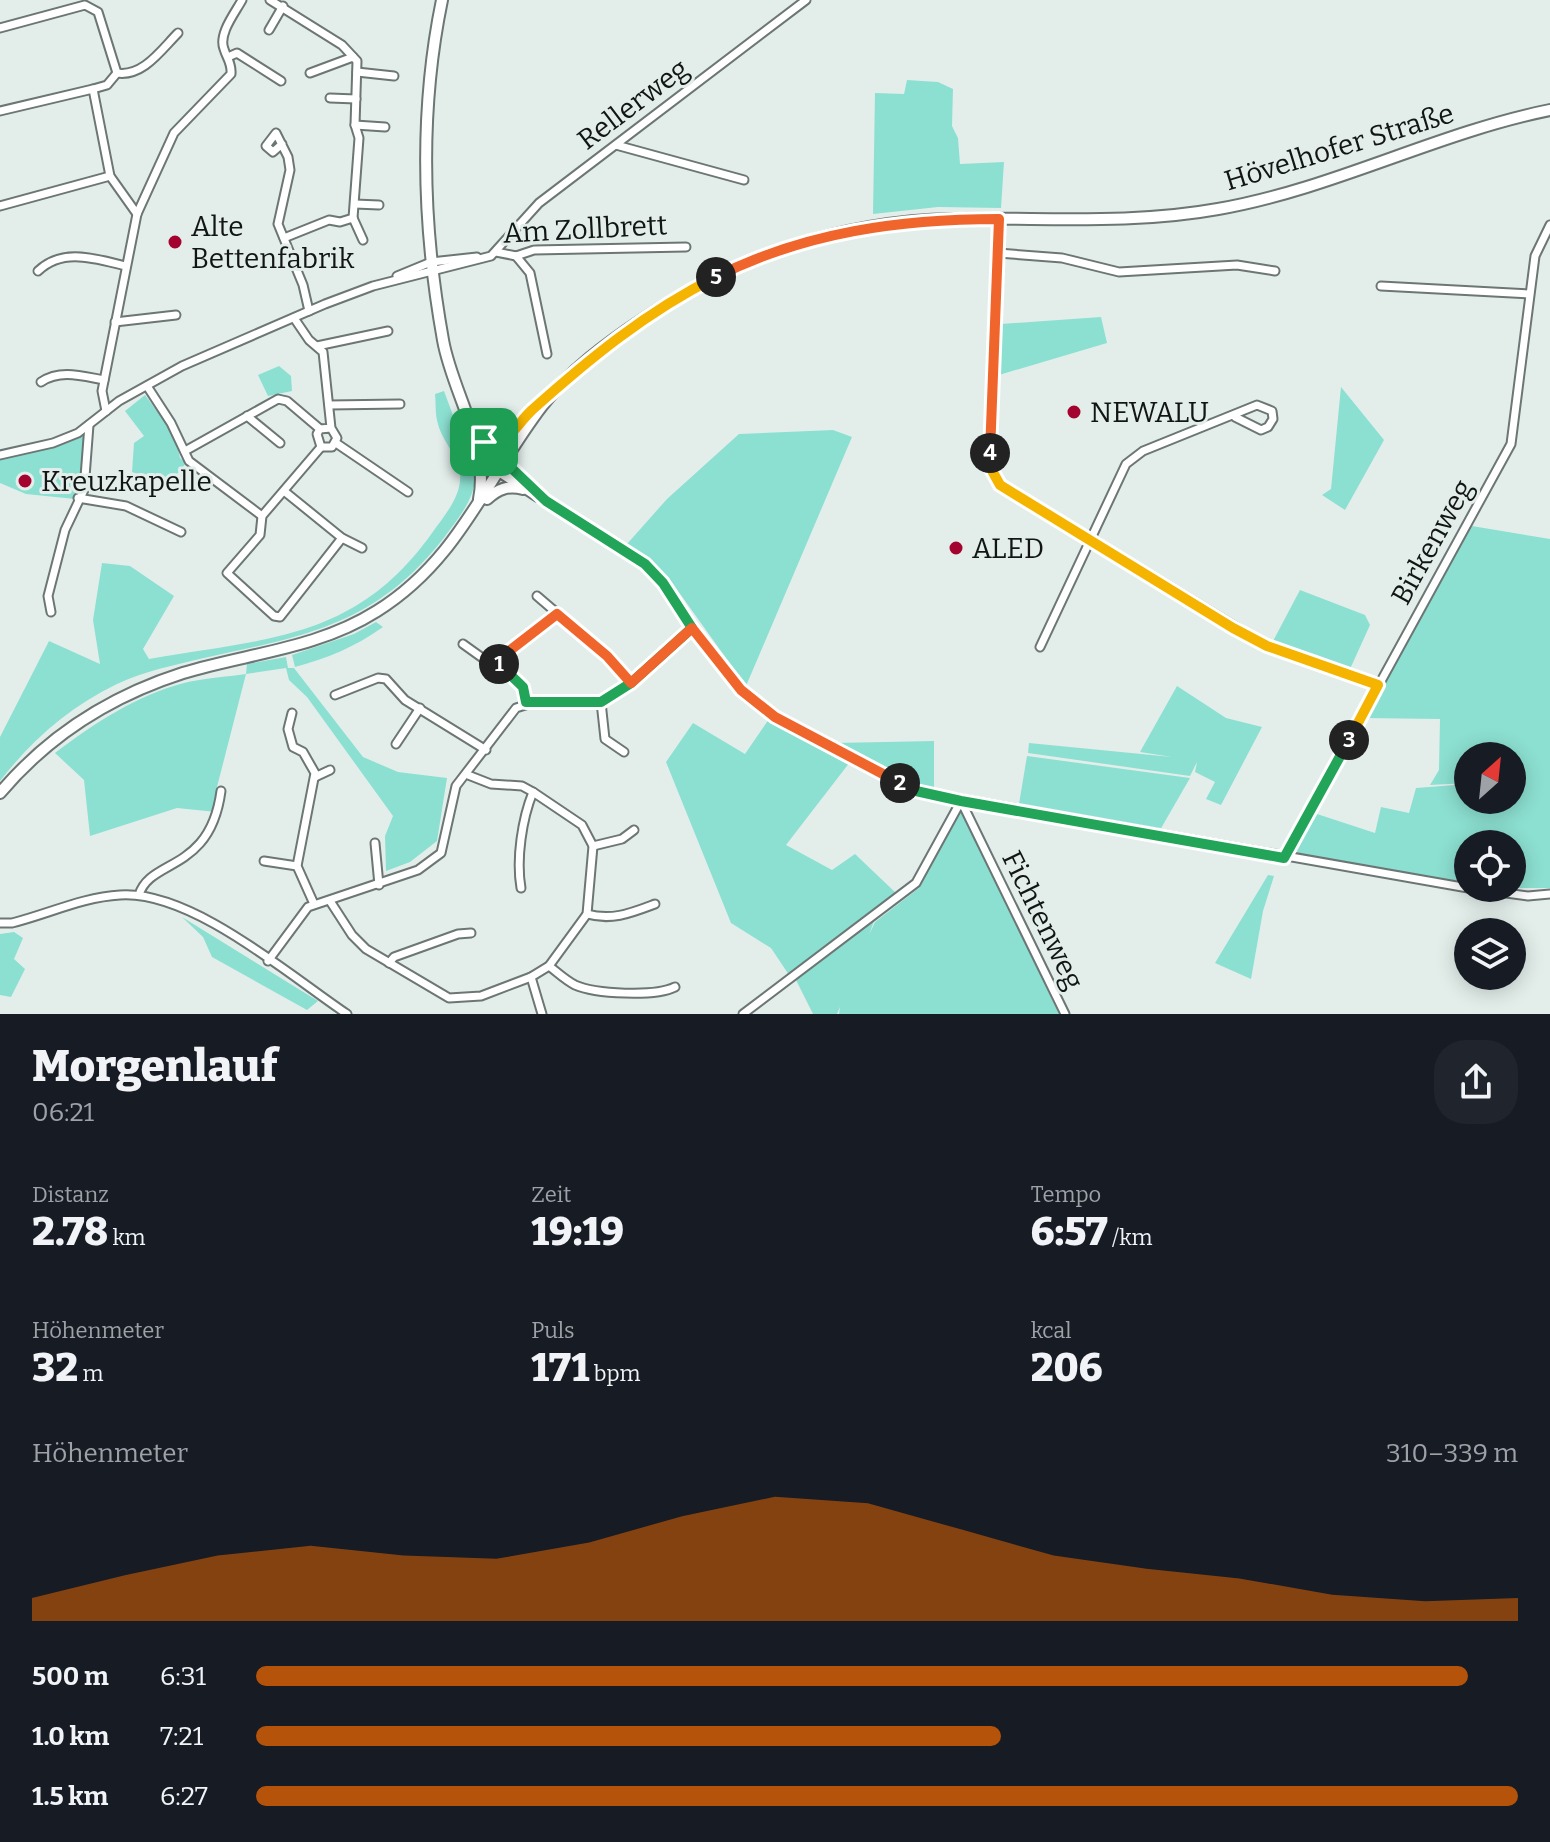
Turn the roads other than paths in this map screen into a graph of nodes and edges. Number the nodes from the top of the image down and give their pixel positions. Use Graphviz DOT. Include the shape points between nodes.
graph roads {
  1 [pos="242,0"];
  2 [pos="270,0"];
  3 [pos="442,0"];
  4 [pos="806,0"];
  5 [pos="283,6"];
  6 [pos="0,28"];
  7 [pos="269,30"];
  8 [pos="178,33"];
  9 [pos="228,57"];
  10 [pos="353,57"];
  11 [pos="357,72"];
  12 [pos="117,73"];
  13 [pos="310,73"];
  14 [pos="394,76"];
  15 [pos="281,81"];
  16 [pos="93,89"];
  17 [pos="330,98"];
  18 [pos="356,99"];
  19 [pos="1550,110"];
  20 [pos="0,111"];
  21 [pos="355,125"];
  22 [pos="385,127"];
  23 [pos="282,144"];
  24 [pos="616,145"];
  25 [pos="110,176"];
  26 [pos="744,180"];
  27 [pos="355,204"];
  28 [pos="379,205"];
  29 [pos="0,206"];
  30 [pos="137,214"];
  31 [pos="353,218"];
  32 [pos="999,219"];
  33 [pos="1550,225"];
  34 [pos="284,238"];
  35 [pos="363,240"];
  36 [pos="686,247"];
  37 [pos="496,252"];
  38 [pos="998,253"];
  39 [pos="516,256"];
  40 [pos="126,266"];
  41 [pos="432,266"];
  42 [pos="38,271"];
  43 [pos="1275,271"];
  44 [pos="1381,286"];
  45 [pos="1529,294"];
  46 [pos="309,311"];
  47 [pos="176,315"];
  48 [pos="294,318"];
  49 [pos="115,322"];
  50 [pos="388,331"];
  51 [pos="317,346"];
  52 [pos="547,354"];
  53 [pos="104,380"];
  54 [pos="41,382"];
  55 [pos="147,386"];
  56 [pos="545,402"];
  57 [pos="400,404"];
  58 [pos="329,405"];
  59 [pos="106,411"];
  60 [pos="247,416"];
  61 [pos="1235,417"];
  62 [pos="89,425"];
  63 [pos="331,428"];
  64 [pos="320,429"];
  65 [pos="280,443"];
  66 [pos="336,443"];
  67 [pos="321,447"];
  68 [pos="481,447"];
  69 [pos="185,451"];
  70 [pos="0,455"];
  71 [pos="501,466"];
  72 [pos="526,490"];
  73 [pos="284,491"];
  74 [pos="408,492"];
  75 [pos="78,498"];
  76 [pos="546,501"];
  77 [pos="476,509"];
  78 [pos="262,516"];
  79 [pos="181,532"];
  80 [pos="342,538"];
  81 [pos="1090,539"];
  82 [pos="362,548"];
  83 [pos="537,596"];
  84 [pos="51,612"];
  85 [pos="557,614"];
  86 [pos="692,628"];
  87 [pos="463,644"];
  88 [pos="1040,647"];
  89 [pos="498,666"];
  90 [pos="631,683"];
  91 [pos="1378,685"];
  92 [pos="335,695"];
  93 [pos="526,702"];
  94 [pos="601,702"];
  95 [pos="420,708"];
  96 [pos="292,713"];
  97 [pos="396,744"];
  98 [pos="486,750"];
  99 [pos="624,752"];
  100 [pos="330,770"];
  101 [pos="468,775"];
  102 [pos="315,777"];
  103 [pos="221,791"];
  104 [pos="533,792"];
  105 [pos="0,793"];
  106 [pos="961,801"];
  107 [pos="634,830"];
  108 [pos="375,843"];
  109 [pos="593,846"];
  110 [pos="1284,858"];
  111 [pos="264,861"];
  112 [pos="297,866"];
  113 [pos="379,885"];
  114 [pos="1454,886"];
  115 [pos="521,888"];
  116 [pos="1550,894"];
  117 [pos="139,895"];
  118 [pos="1526,896"];
  119 [pos="330,901"];
  120 [pos="314,904"];
  121 [pos="655,904"];
  122 [pos="587,914"];
  123 [pos="0,923"];
  124 [pos="471,933"];
  125 [pos="268,961"];
  126 [pos="389,963"];
  127 [pos="549,966"];
  128 [pos="531,977"];
  129 [pos="675,987"];
  130 [pos="347,1014"];
  131 [pos="542,1014"];
  132 [pos="743,1014"];
  133 [pos="1065,1014"];
  1 -- 9 [label="street" via="223,37"];
  2 -- 5 [label="street"];
  3 -- 41 [label="main road" via="428,128"];
  4 -- 24 [label="street, Rellerweg"];
  5 -- 7 [label="street"];
  5 -- 10 [label="street"];
  6 -- 12 [label="street" via="85,5 98,12"];
  8 -- 12 [label="street" via="143,68 129,75"];
  9 -- 15 [label="street" via="246,57"];
  9 -- 30 [label="street" via="231,74 174,133"];
  10 -- 11 [label="street"];
  10 -- 13 [label="street"];
  11 -- 14 [label="street"];
  11 -- 18 [label="street"];
  12 -- 16 [label="street" via="107,85"];
  16 -- 20 [label="street"];
  16 -- 25 [label="street"];
  17 -- 18 [label="street"];
  18 -- 21 [label="street"];
  19 -- 32 [label="main road, Hövelhofer Straße" via="1245,204 1126,220"];
  21 -- 22 [label="street"];
  21 -- 27 [label="street"];
  23 -- 34 [label="street" via="290,170 278,224"];
  24 -- 26 [label="street"];
  24 -- 37 [label="street, Rellerweg" via="539,203"];
  25 -- 29 [label="street"];
  25 -- 30 [label="street"];
  27 -- 28 [label="street"];
  27 -- 31 [label="street"];
  30 -- 40 [label="street"];
  31 -- 34 [label="street" via="329,220"];
  31 -- 35 [label="street"];
  32 -- 38 [label="street"];
  32 -- 56 [label="main road, Hövelhofer Straße" via="931,220 836,234 736,267 644,318 574,372"];
  33 -- 45 [label="street, Birkenweg" via="1535,256"];
  34 -- 46 [label="street"];
  36 -- 39 [label="street, Am Zollbrett" via="534,250"];
  37 -- 39 [label="street, Am Zollbrett"];
  37 -- 41 [label="street, Am Zollbrett"];
  38 -- 43 [label="street" via="1062,258 1126,272 1237,265"];
  38 -- 81 [label="street" via="990,467 1000,485"];
  39 -- 52 [label="street" via="530,273"];
  40 -- 42 [label="street" via="70,257 49,261"];
  40 -- 49 [label="street"];
  41 -- 46 [label="street, Am Zollbrett"];
  41 -- 68 [label="main road" via="443,343 471,433"];
  44 -- 45 [label="street"];
  45 -- 91 [label="street, Birkenweg" via="1511,444"];
  46 -- 48 [label="street, Am Zollbrett"];
  47 -- 49 [label="street"];
  48 -- 51 [label="street"];
  48 -- 55 [label="street, Am Zollbrett"];
  49 -- 53 [label="street"];
  50 -- 51 [label="street"];
  51 -- 58 [label="street" via="326,361"];
  53 -- 54 [label="street" via="69,374"];
  53 -- 59 [label="street"];
  55 -- 59 [label="street, Am Zollbrett"];
  55 -- 69 [label="street"];
  56 -- 68 [label="main road" via="500,442"];
  56 -- 71 [label="main road, Hövelhofer Straße"];
  57 -- 58 [label="street"];
  58 -- 63 [label="street"];
  59 -- 62 [label="street, Am Zollbrett"];
  60 -- 64 [label="street" via="282,399"];
  60 -- 65 [label="street"];
  60 -- 69 [label="street"];
  61 -- 61 [label="street" via="1257,405 1272,411 1273,419 1261,430"];
  61 -- 81 [label="street" via="1133,457"];
  62 -- 70 [label="street, Am Zollbrett" via="53,443"];
  62 -- 75 [label="street" via="84,490"];
  63 -- 64 [label="street"];
  63 -- 66 [label="street"];
  64 -- 67 [label="street" via="316,440"];
  66 -- 67 [label="street"];
  66 -- 74 [label="street"];
  67 -- 73 [label="street"];
  68 -- 71 [label="main road"];
  68 -- 77 [label="main road" via="483,480"];
  69 -- 78 [label="street" via="189,461"];
  71 -- 72 [label="main road"];
  71 -- 76 [label="main road"];
  71 -- 77 [label="main road, Hövelhofer Straße"];
  72 -- 76 [label="main road"];
  72 -- 77 [label="main road" via="512,486 495,491"];
  73 -- 78 [label="street"];
  73 -- 80 [label="street"];
  75 -- 79 [label="street" via="126,506"];
  75 -- 84 [label="street" via="48,596"];
  76 -- 86 [label="street" via="645,564"];
  77 -- 105 [label="main road, Hövelhofer Straße" via="432,569 377,611 311,643 186,672 132,692 43,747"];
  78 -- 80 [label="street" via="260,535 227,573 274,616 280,617"];
  80 -- 82 [label="street"];
  81 -- 88 [label="street"];
  81 -- 91 [label="street" via="1267,646"];
  83 -- 85 [label="street"];
  85 -- 89 [label="street" via="504,655"];
  85 -- 90 [label="street"];
  86 -- 90 [label="street"];
  86 -- 106 [label="street" via="741,690 775,717 916,791"];
  87 -- 89 [label="street"];
  89 -- 93 [label="street" via="523,687"];
  90 -- 94 [label="street"];
  91 -- 110 [label="street, Birkenweg"];
  92 -- 95 [label="street" via="386,679"];
  93 -- 94 [label="street"];
  93 -- 98 [label="street"];
  94 -- 99 [label="street" via="605,739"];
  95 -- 97 [label="street"];
  95 -- 98 [label="street"];
  96 -- 102 [label="street" via="288,729 293,747 303,752"];
  98 -- 101 [label="street"];
  100 -- 102 [label="street"];
  101 -- 104 [label="street"];
  101 -- 113 [label="street" via="452,794 441,853 418,870"];
  102 -- 112 [label="street"];
  103 -- 117 [label="street" via="208,837 195,852 146,882"];
  104 -- 109 [label="street" via="582,825"];
  104 -- 115 [label="street" via="518,874"];
  106 -- 110 [label="street"];
  106 -- 132 [label="street" via="916,883"];
  106 -- 133 [label="street, Fichtenweg"];
  107 -- 109 [label="street" via="622,839"];
  108 -- 113 [label="street"];
  109 -- 122 [label="street"];
  110 -- 114 [label="street"];
  111 -- 112 [label="street"];
  112 -- 120 [label="street"];
  113 -- 119 [label="street"];
  116 -- 118 [label="street"];
  117 -- 123 [label="street" via="93,899"];
  117 -- 125 [label="street" via="172,902 204,918"];
  119 -- 120 [label="street"];
  119 -- 126 [label="street" via="352,935"];
  120 -- 125 [label="street"];
  121 -- 122 [label="street" via="625,916"];
  122 -- 127 [label="street"];
  124 -- 126 [label="street"];
  125 -- 130 [label="street"];
  126 -- 128 [label="street" via="449,998 481,996"];
  127 -- 128 [label="street"];
  127 -- 129 [label="street" via="585,989 661,994"];
  128 -- 131 [label="street"];
}
